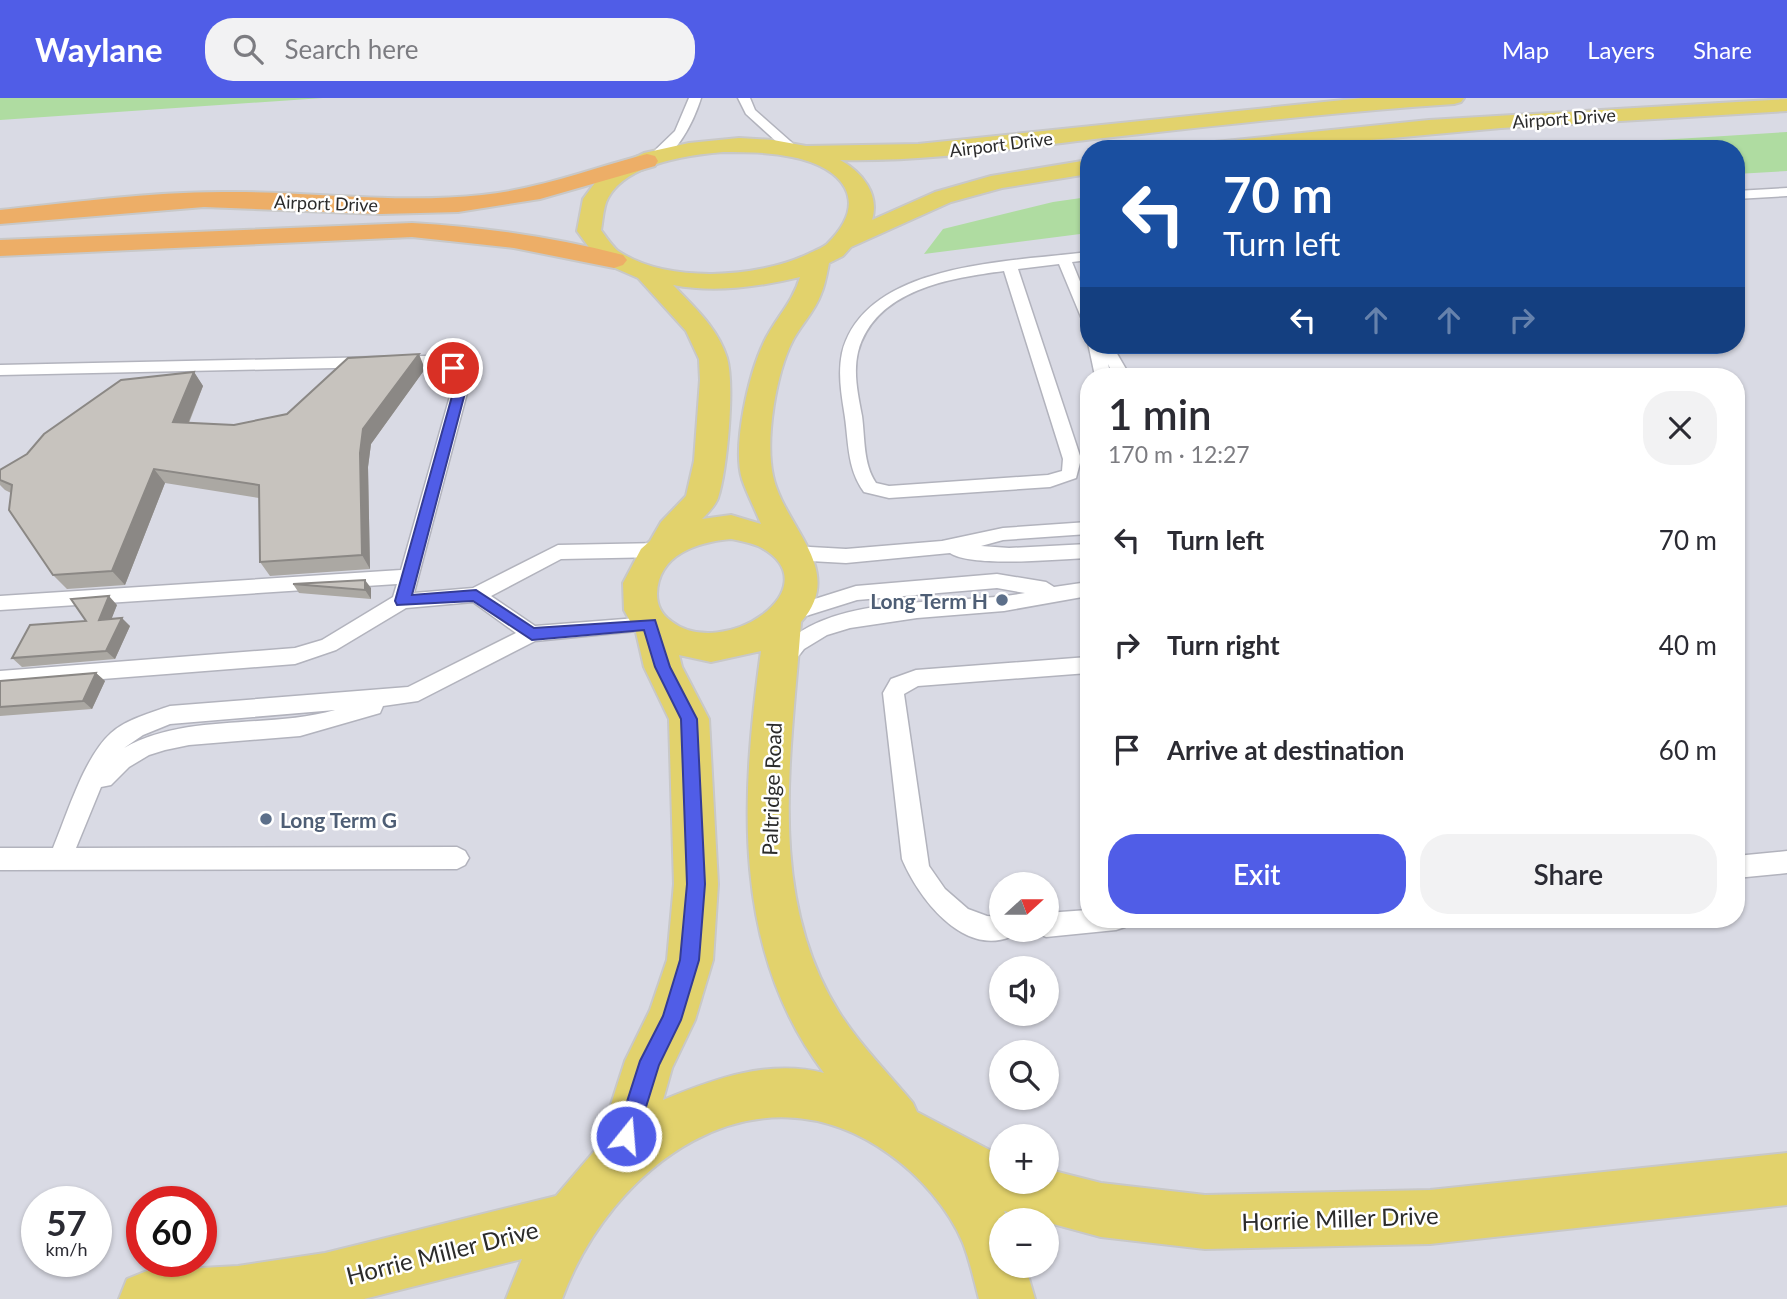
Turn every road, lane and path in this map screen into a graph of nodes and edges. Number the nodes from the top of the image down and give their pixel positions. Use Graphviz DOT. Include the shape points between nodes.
graph roads {
  1 [pos="695,98"];
  2 [pos="744,98"];
  3 [pos="1454,98"];
  4 [pos="1787,105"];
  5 [pos="1284,140"];
  6 [pos="796,151"];
  7 [pos="650,160"];
  8 [pos="1080,168"];
  9 [pos="1787,192"];
  10 [pos="1745,194"];
  11 [pos="0,217"];
  12 [pos="845,241"];
  13 [pos="0,248"];
  14 [pos="1080,257"];
  15 [pos="1064,259"];
  16 [pos="614,260"];
  17 [pos="817,260"];
  18 [pos="1010,267"];
  19 [pos="648,274"];
  20 [pos="1080,298"];
  21 [pos="0,370"];
  22 [pos="1080,529"];
  23 [pos="663,548"];
  24 [pos="942,548"];
  25 [pos="1080,551"];
  26 [pos="791,552"];
  27 [pos="409,576"];
  28 [pos="1080,590"];
  29 [pos="1059,591"];
  30 [pos="476,595"];
  31 [pos="402,601"];
  32 [pos="0,603"];
  33 [pos="787,618"];
  34 [pos="651,625"];
  35 [pos="532,634"];
  36 [pos="1080,666"];
  37 [pos="776,677"];
  38 [pos="0,679"];
  39 [pos="457,858"];
  40 [pos="0,859"];
  41 [pos="60,859"];
  42 [pos="1787,862"];
  43 [pos="1745,866"];
  44 [pos="1080,922"];
  45 [pos="1059,924"];
  46 [pos="989,928"];
  47 [pos="904,1131"];
  48 [pos="619,1161"];
  49 [pos="1787,1179"];
  50 [pos="570,1220"];
  51 [pos="147,1299"];
  52 [pos="534,1299"];
  53 [pos="1007,1299"];
  1 -- 7 [label="lane" via="679,137"];
  2 -- 6 [label="lane" via="751,112"];
  3 -- 6 [label="main road, Airport Drive" via="1263,114 950,151"];
  4 -- 5 [label="main road, Airport Drive"];
  6 -- 7 [label="main road" via="723,145"];
  6 -- 12 [label="main road" via="835,167 858,189 862,215"];
  7 -- 11 [label="highway, Airport Drive" via="545,193 457,205 191,200"];
  7 -- 16 [label="main road" via="611,181 590,207 591,235"];
  8 -- 12 [label="main road, Airport Drive" via="999,181 943,197"];
  9 -- 10 [label="lane"];
  12 -- 17 [label="main road, Airport Drive"];
  13 -- 16 [label="highway, Airport Drive" via="412,230 527,240"];
  14 -- 15 [label="lane"];
  15 -- 18 [label="lane"];
  15 -- 20 [label="lane"];
  16 -- 19 [label="main road"];
  17 -- 19 [label="main road, Airport Drive" via="773,276 722,282"];
  17 -- 26 [label="main road" via="807,295 778,342 761,393 756,436 757,477"];
  18 -- 18 [label="lane" via="1072,459 1070,474 1050,481 916,491 870,488 861,474 848,373 853,340 886,302 924,281"];
  19 -- 23 [label="main road" via="699,328 713,359 715,380 710,461 701,500"];
  21 -- 27 [label="lane" via="426,361 453,368 460,377 460,389"];
  22 -- 24 [label="lane" via="1003,534"];
  23 -- 26 [label="main road" via="684,536 731,527 774,538"];
  23 -- 30 [label="lane" via="558,552"];
  23 -- 34 [label="main road" via="640,578 637,595 641,612"];
  24 -- 25 [label="lane" via="1009,555"];
  24 -- 26 [label="lane" via="846,556"];
  26 -- 33 [label="main road" via="800,565 803,583 799,601"];
  27 -- 31 [label="lane"];
  27 -- 32 [label="lane"];
  28 -- 29 [label="lane"];
  29 -- 33 [label="lane" via="997,582 856,593"];
  29 -- 37 [label="lane" via="1004,604 852,619 816,632 793,647"];
  30 -- 31 [label="lane"];
  30 -- 35 [label="lane"];
  31 -- 38 [label="lane" via="330,645 295,656"];
  33 -- 34 [label="main road" via="745,643 719,647 670,639"];
  33 -- 37 [label="main road, Paltridge Road"];
  34 -- 35 [label="lane"];
  34 -- 48 [label="main road" via="663,667 689,719 696,884 690,960 671,1020 650,1061"];
  35 -- 41 [label="lane" via="411,695 316,724 152,742 113,765 88,797"];
  36 -- 46 [label="lane" via="916,678 898,685 893,693 914,859 921,879 959,916 976,927"];
  37 -- 47 [label="main road, Paltridge Road" via="766,816 778,919 798,983 822,1029"];
  39 -- 41 [label="lane"];
  40 -- 41 [label="lane"];
  42 -- 43 [label="lane"];
  44 -- 45 [label="lane"];
  47 -- 48 [label="main road" via="863,1108 816,1095 765,1092 714,1103 664,1126"];
  47 -- 49 [label="main road, Horrie Miller Drive" via="999,1183 1101,1210 1205,1222 1430,1217"];
  47 -- 53 [label="main road" via="943,1167 975,1210 997,1259"];
  48 -- 50 [label="main road"];
  50 -- 51 [label="main road, Horrie Miller Drive" via="325,1282 238,1294"];
  50 -- 52 [label="main road"];
}
